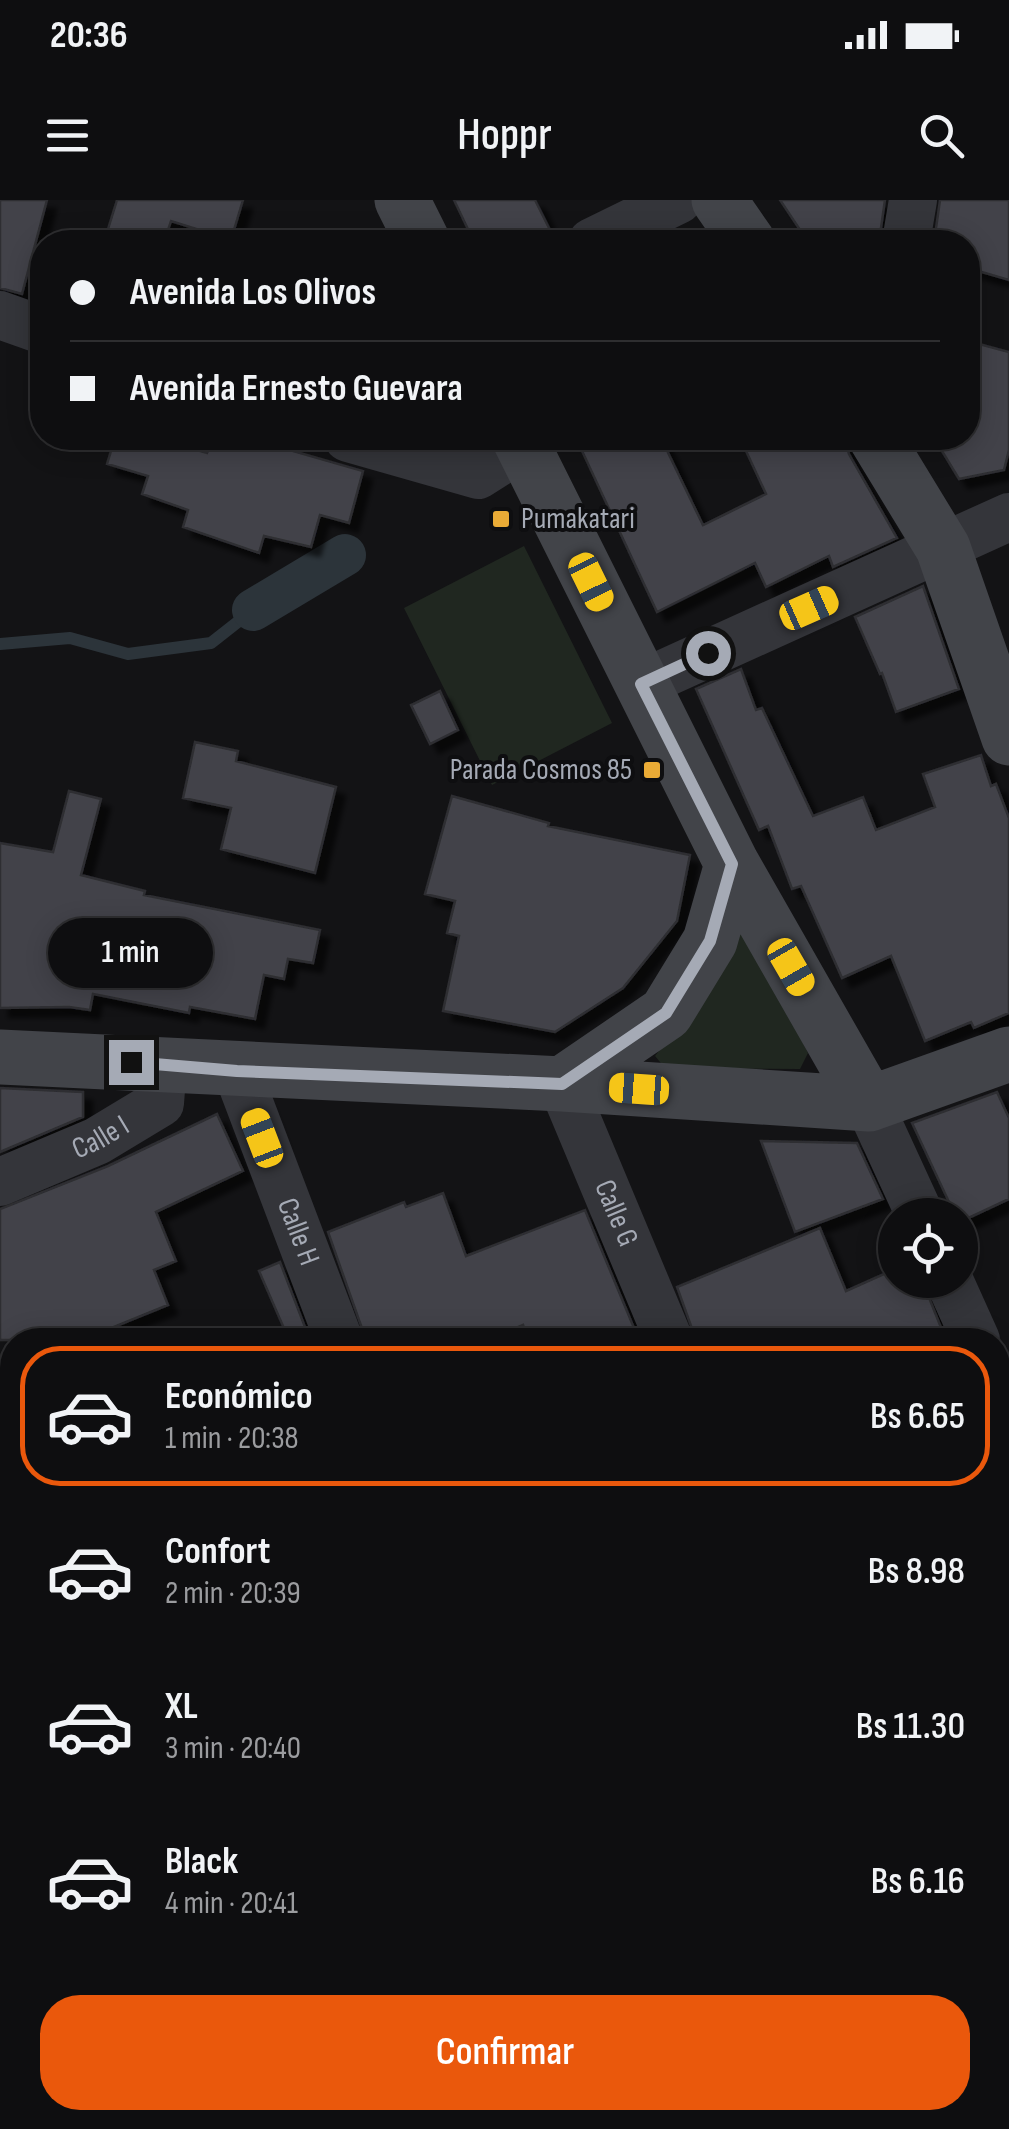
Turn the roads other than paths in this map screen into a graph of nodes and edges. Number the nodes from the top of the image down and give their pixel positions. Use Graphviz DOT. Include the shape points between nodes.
graph roads {
  1 [pos="402,200"];
  2 [pos="678,200"];
  3 [pos="720,200"];
  4 [pos="913,200"];
  5 [pos="417,230"];
  6 [pos="617,230"];
  7 [pos="740,230"];
  8 [pos="908,230"];
  9 [pos="0,315"];
  10 [pos="30,326"];
  11 [pos="390,450"];
  12 [pos="511,450"];
  13 [pos="525,450"];
  14 [pos="883,450"];
  15 [pos="1009,517"];
  16 [pos="944,548"];
  17 [pos="641,684"];
  18 [pos="1009,738"];
  19 [pos="732,864"];
  20 [pos="1009,1054"];
  21 [pos="0,1057"];
  22 [pos="164,1063"];
  23 [pos="237,1071"];
  24 [pos="562,1084"];
  25 [pos="869,1104"];
  26 [pos="0,1182"];
  27 [pos="912,1198"];
  28 [pos="957,1298"];
  29 [pos="334,1328"];
  30 [pos="664,1328"];
  31 [pos="971,1328"];
  1 -- 5 [label="main road"];
  2 -- 6 [label="street"];
  3 -- 7 [label="main road"];
  4 -- 8 [label="street"];
  9 -- 10 [label="street"];
  11 -- 12 [label="street" via="478,475"];
  13 -- 17 [label="main road"];
  14 -- 16 [label="main road"];
  15 -- 16 [label="street"];
  16 -- 17 [label="street"];
  16 -- 18 [label="main road"];
  17 -- 19 [label="main road"];
  19 -- 24 [label="main road" via="710,941 666,1013"];
  19 -- 25 [label="main road"];
  20 -- 25 [label="main road"];
  21 -- 22 [label="main road"];
  22 -- 23 [label="main road"];
  22 -- 26 [label="street, Calle I" via="160,1103 97,1141"];
  23 -- 24 [label="main road"];
  23 -- 29 [label="street, Calle H"];
  24 -- 25 [label="main road"];
  24 -- 30 [label="street, Calle G"];
  25 -- 27 [label="street"];
  28 -- 31 [label="street"];
}
